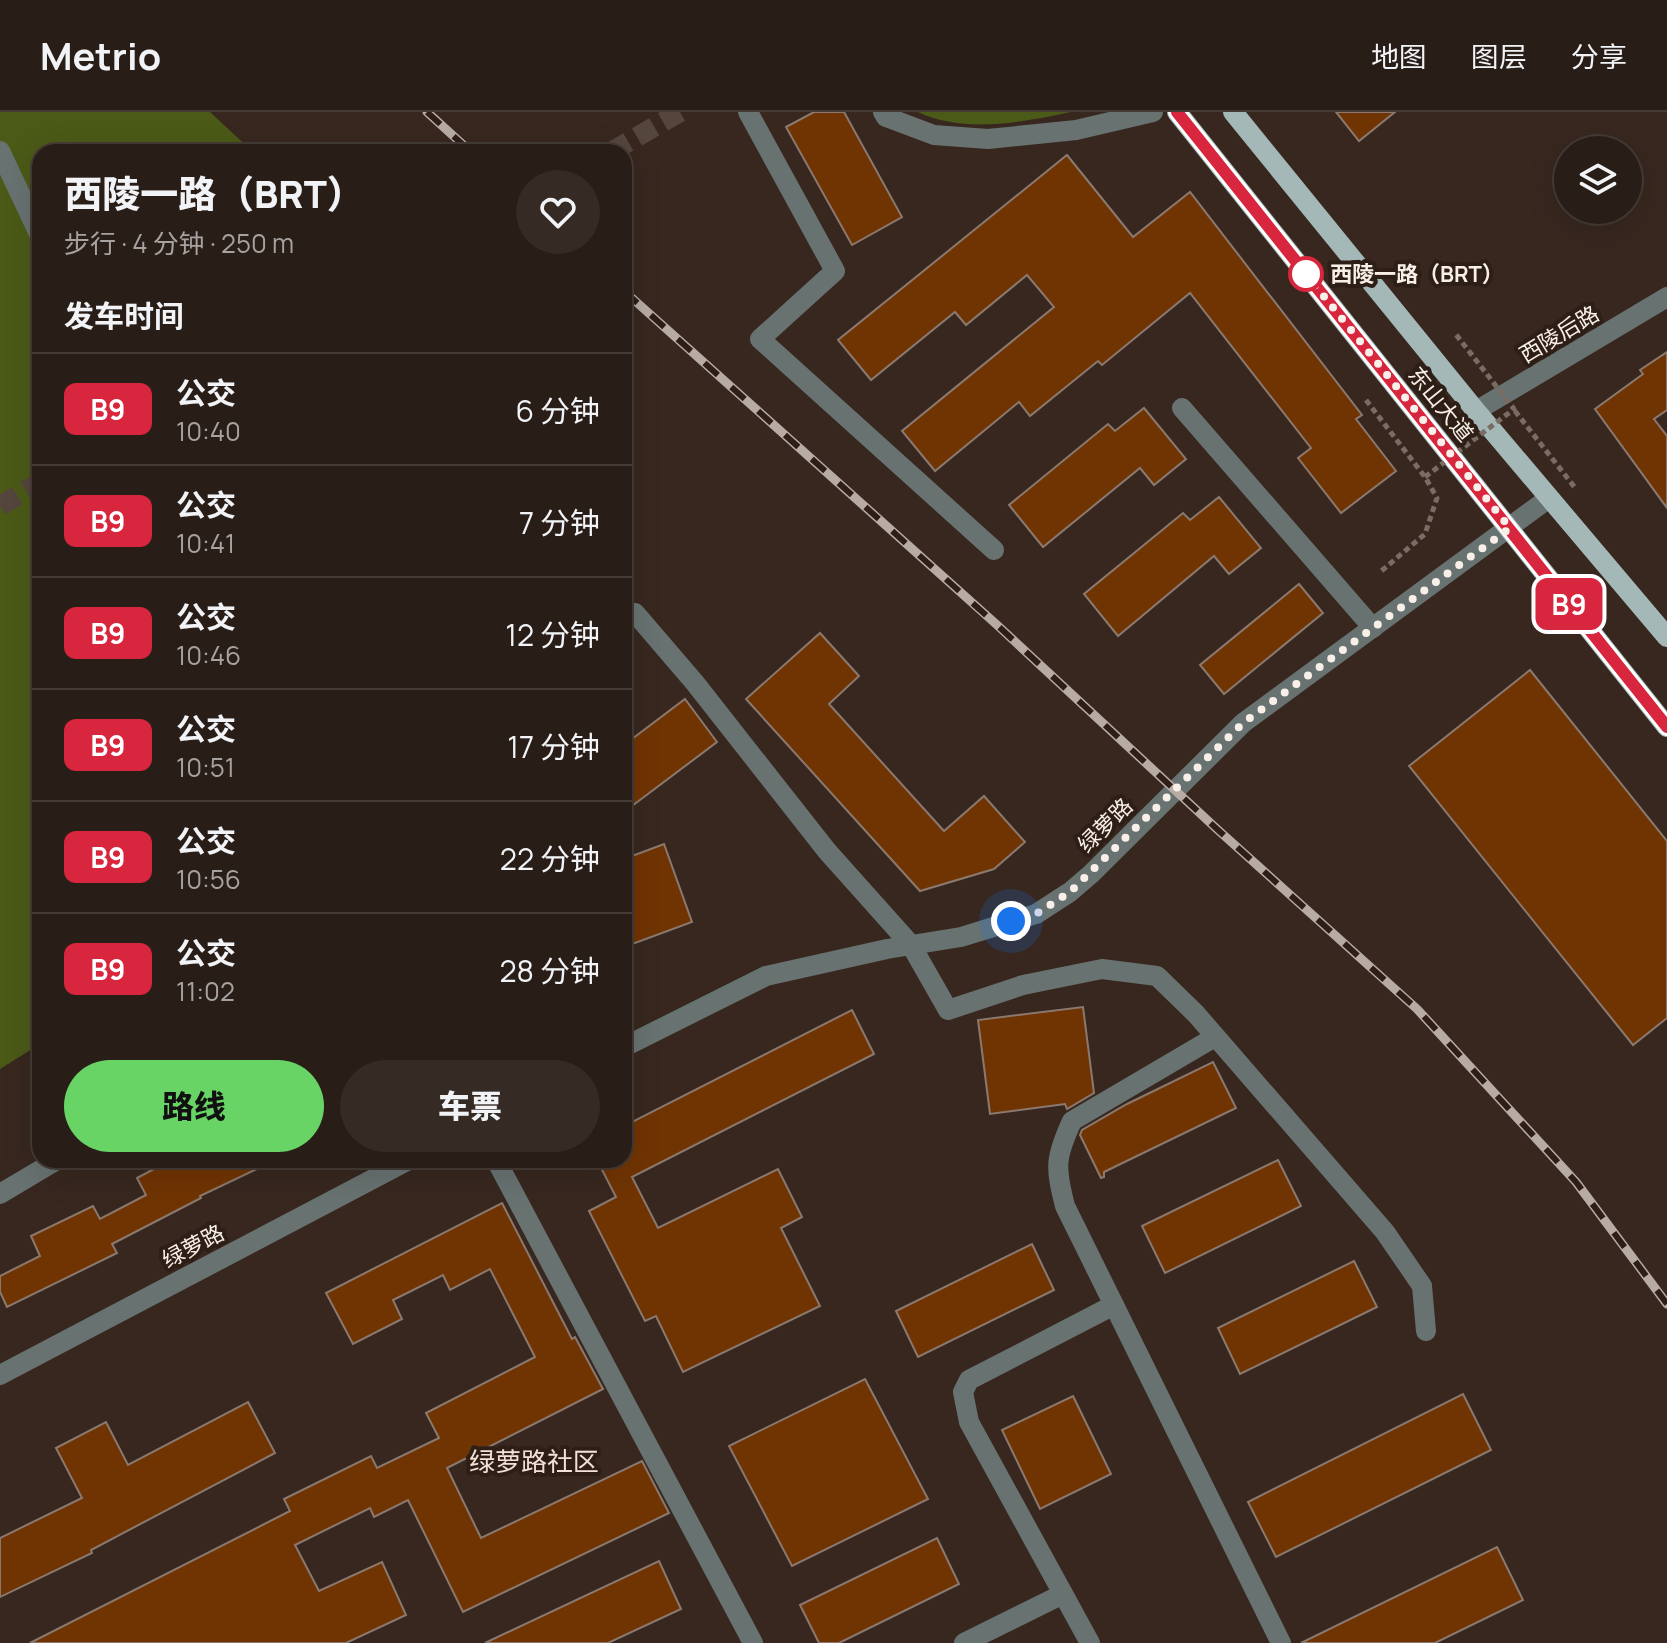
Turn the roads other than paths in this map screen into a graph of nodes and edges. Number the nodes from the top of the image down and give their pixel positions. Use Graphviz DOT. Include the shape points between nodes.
graph roads {
  1 [pos="748,112"];
  2 [pos="883,112"];
  3 [pos="1153,112"];
  4 [pos="1177,112"];
  5 [pos="1233,112"];
  6 [pos="0,151"];
  7 [pos="32,219"];
  8 [pos="1667,297"];
  9 [pos="1182,408"];
  10 [pos="1476,411"];
  11 [pos="1549,498"];
  12 [pos="1510,528"];
  13 [pos="994,550"];
  14 [pos="635,613"];
  15 [pos="1373,628"];
  16 [pos="1667,637"];
  17 [pos="1667,727"];
  18 [pos="911,945"];
  19 [pos="1215,1037"];
  20 [pos="632,1043"];
  21 [pos="44,1168"];
  22 [pos="394,1168"];
  23 [pos="500,1168"];
  24 [pos="0,1194"];
  25 [pos="1114,1305"];
  26 [pos="1426,1331"];
  27 [pos="0,1375"];
  28 [pos="1063,1594"];
  29 [pos="753,1643"];
  30 [pos="964,1643"];
  31 [pos="1090,1643"];
  32 [pos="1281,1643"];
  1 -- 13 [label="street" via="835,271 760,339"];
  2 -- 3 [label="street" via="934,135 988,139 1076,130"];
  4 -- 12 [label="main road, 东山大道"];
  5 -- 10 [label="main road, 东山大道"];
  6 -- 7 [label="street"];
  8 -- 10 [label="street, 西陵后路"];
  9 -- 15 [label="street"];
  10 -- 11 [label="main road, 东山大道"];
  11 -- 12 [label="street, 绿萝路"];
  11 -- 16 [label="main road, 东山大道"];
  12 -- 15 [label="street, 绿萝路"];
  12 -- 17 [label="main road, 东山大道"];
  14 -- 18 [label="street" via="827,851"];
  15 -- 18 [label="street, 绿萝路" via="1243,723 1070,892 1036,914 961,937"];
  18 -- 19 [label="street" via="948,1010 1023,985 1102,969 1157,976"];
  18 -- 20 [label="street, 绿萝路" via="766,976"];
  19 -- 25 [label="street" via="1072,1121 1062,1143 1056,1173 1065,1206"];
  19 -- 26 [label="street" via="1392,1243 1422,1286"];
  21 -- 24 [label="street"];
  22 -- 27 [label="street, 绿萝路"];
  23 -- 29 [label="street"];
  25 -- 28 [label="street" via="969,1380 963,1392 969,1422"];
  25 -- 32 [label="street"];
  28 -- 30 [label="street"];
  28 -- 31 [label="street"];
}
